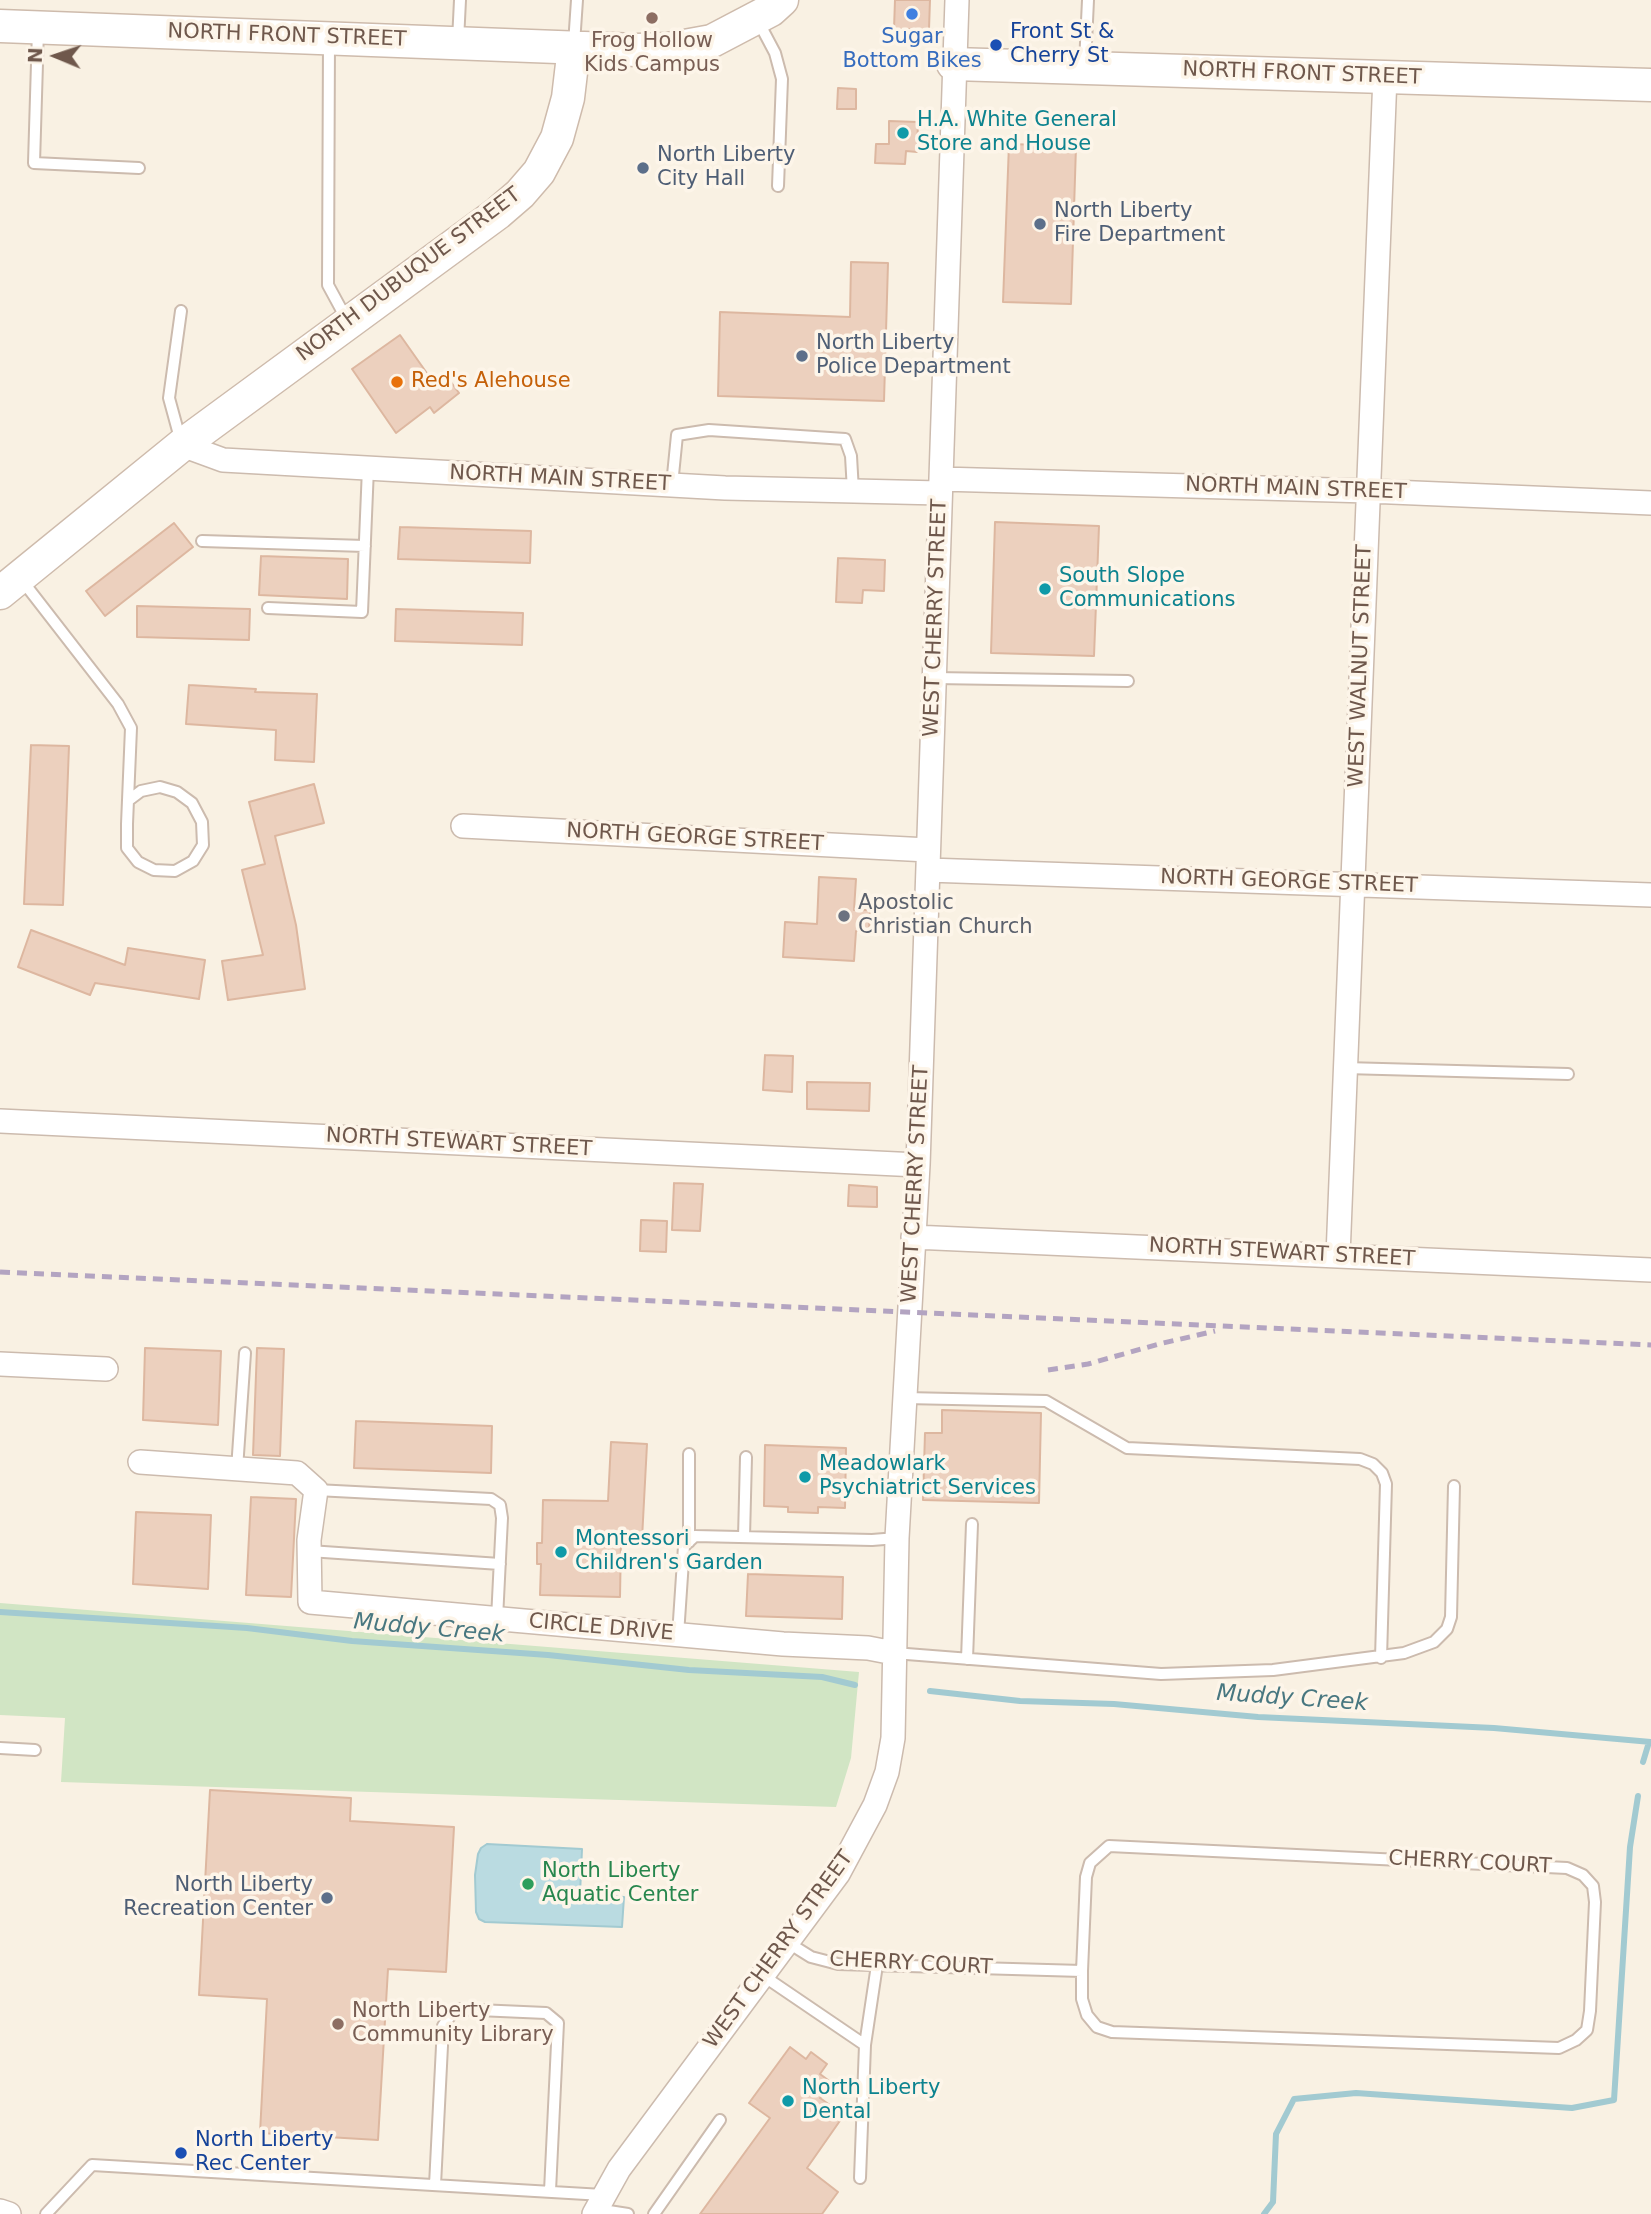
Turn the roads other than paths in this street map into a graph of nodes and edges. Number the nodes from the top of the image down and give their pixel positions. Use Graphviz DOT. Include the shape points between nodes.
graph roads {
  1 [pos="460,0"];
  2 [pos="577,0"];
  3 [pos="782,0"];
  4 [pos="957,0"];
  5 [pos="1088,0"];
  6 [pos="756,18"];
  7 [pos="0,26"];
  8 [pos="38,27"];
  9 [pos="329,37"];
  10 [pos="458,41"];
  11 [pos="574,47"];
  12 [pos="953,64"];
  13 [pos="1085,68"];
  14 [pos="1385,76"];
  15 [pos="1651,79"];
  16 [pos="139,168"];
  17 [pos="778,186"];
  18 [pos="181,311"];
  19 [pos="349,322"];
  20 [pos="182,445"];
  21 [pos="368,468"];
  22 [pos="672,485"];
  23 [pos="940,486"];
  24 [pos="853,491"];
  25 [pos="1368,491"];
  26 [pos="1651,503"];
  27 [pos="202,541"];
  28 [pos="365,546"];
  29 [pos="10,585"];
  30 [pos="268,608"];
  31 [pos="934,678"];
  32 [pos="1128,681"];
  33 [pos="129,800"];
  34 [pos="463,826"];
  35 [pos="928,860"];
  36 [pos="1352,885"];
  37 [pos="1651,895"];
  38 [pos="1345,1068"];
  39 [pos="1568,1074"];
  40 [pos="0,1121"];
  41 [pos="918,1165"];
  42 [pos="913,1237"];
  43 [pos="1338,1256"];
  44 [pos="1651,1269"];
  45 [pos="245,1353"];
  46 [pos="0,1364"];
  47 [pos="106,1369"];
  48 [pos="905,1398"];
  49 [pos="689,1454"];
  50 [pos="746,1457"];
  51 [pos="140,1462"];
  52 [pos="237,1469"];
  53 [pos="1454,1486"];
  54 [pos="316,1490"];
  55 [pos="972,1524"];
  56 [pos="744,1537"];
  57 [pos="897,1538"];
  58 [pos="689,1542"];
  59 [pos="309,1551"];
  60 [pos="500,1564"];
  61 [pos="497,1619"];
  62 [pos="678,1635"];
  63 [pos="894,1653"];
  64 [pos="1381,1658"];
  65 [pos="967,1659"];
  66 [pos="0,1748"];
  67 [pos="35,1750"];
  68 [pos="787,1942"];
  69 [pos="877,1965"];
  70 [pos="1082,1971"];
  71 [pos="762,1975"];
  72 [pos="865,2045"];
  73 [pos="720,2120"];
  74 [pos="860,2178"];
  75 [pos="435,2185"];
  76 [pos="550,2191"];
  77 [pos="598,2206"];
  78 [pos="0,2211"];
  79 [pos="9,2214"];
  80 [pos="46,2214"];
  81 [pos="628,2214"];
  82 [pos="654,2214"];
  1 -- 10 [label="lane"];
  2 -- 11 [label="lane"];
  3 -- 6 [label="street"];
  4 -- 12 [label="street, WEST CHERRY STREET"];
  5 -- 13 [label="lane"];
  6 -- 11 [label="street" via="712,41 688,47"];
  6 -- 17 [label="lane" via="775,53 782,79"];
  7 -- 8 [label="street, NORTH FRONT STREET"];
  8 -- 9 [label="street, NORTH FRONT STREET"];
  8 -- 16 [label="lane" via="34,163"];
  9 -- 10 [label="street, NORTH FRONT STREET"];
  9 -- 19 [label="lane" via="328,285"];
  10 -- 11 [label="street, NORTH FRONT STREET"];
  11 -- 19 [label="street, NORTH DUBUQUE STREET" via="563,118 539,172 498,213"];
  12 -- 13 [label="street, NORTH FRONT STREET"];
  12 -- 23 [label="street, WEST CHERRY STREET"];
  13 -- 14 [label="street, NORTH FRONT STREET"];
  14 -- 15 [label="street, NORTH FRONT STREET"];
  14 -- 25 [label="street, WEST WALNUT STREET"];
  18 -- 20 [label="lane" via="169,398"];
  19 -- 20 [label="street, NORTH DUBUQUE STREET"];
  20 -- 21 [label="street, NORTH MAIN STREET" via="223,460"];
  20 -- 29 [label="street, NORTH DUBUQUE STREET"];
  21 -- 22 [label="street, NORTH MAIN STREET"];
  21 -- 28 [label="lane"];
  22 -- 24 [label="street, NORTH MAIN STREET"];
  22 -- 24 [label="lane" via="677,435 709,430 845,439"];
  23 -- 24 [label="street, NORTH MAIN STREET"];
  23 -- 25 [label="street, NORTH MAIN STREET"];
  23 -- 31 [label="street, WEST CHERRY STREET"];
  25 -- 26 [label="street, NORTH MAIN STREET"];
  25 -- 36 [label="street, WEST WALNUT STREET"];
  27 -- 28 [label="lane"];
  28 -- 30 [label="lane" via="362,612"];
  29 -- 33 [label="lane" via="118,704 131,728"];
  31 -- 32 [label="lane"];
  31 -- 35 [label="street, WEST CHERRY STREET"];
  33 -- 33 [label="lane" via="127,848 138,862 154,870 175,871 192,861 202,845 202,822 192,803 160,787 141,791"];
  34 -- 35 [label="street, NORTH GEORGE STREET"];
  35 -- 36 [label="street, NORTH GEORGE STREET"];
  35 -- 41 [label="street, WEST CHERRY STREET"];
  36 -- 37 [label="street, NORTH GEORGE STREET"];
  36 -- 38 [label="street, WEST WALNUT STREET"];
  38 -- 39 [label="lane"];
  38 -- 43 [label="street, WEST WALNUT STREET"];
  40 -- 41 [label="street, NORTH STEWART STREET"];
  41 -- 42 [label="street, WEST CHERRY STREET"];
  42 -- 43 [label="street, NORTH STEWART STREET"];
  42 -- 48 [label="street, WEST CHERRY STREET"];
  43 -- 44 [label="street, NORTH STEWART STREET"];
  45 -- 52 [label="lane"];
  46 -- 47 [label="street"];
  48 -- 57 [label="street, WEST CHERRY STREET"];
  48 -- 64 [label="lane" via="1046,1401 1127,1448 1360,1459 1373,1464 1386,1484"];
  49 -- 58 [label="lane"];
  50 -- 56 [label="lane"];
  51 -- 52 [label="street"];
  52 -- 54 [label="street" via="297,1473"];
  53 -- 64 [label="lane" via="1447,1629 1434,1642"];
  54 -- 59 [label="street, CIRCLE DRIVE"];
  54 -- 60 [label="lane" via="491,1499 500,1505 502,1518"];
  55 -- 65 [label="lane"];
  56 -- 57 [label="lane"];
  56 -- 58 [label="lane" via="695,1536"];
  57 -- 63 [label="street, WEST CHERRY STREET"];
  58 -- 62 [label="lane" via="684,1546"];
  59 -- 60 [label="lane"];
  59 -- 61 [label="street, CIRCLE DRIVE" via="310,1602"];
  60 -- 61 [label="lane"];
  61 -- 62 [label="street, CIRCLE DRIVE"];
  62 -- 63 [label="street, CIRCLE DRIVE"];
  63 -- 65 [label="lane"];
  63 -- 68 [label="street, WEST CHERRY STREET" via="893,1738 875,1805 838,1874"];
  64 -- 65 [label="lane" via="1273,1670 1161,1674"];
  66 -- 67 [label="lane"];
  68 -- 69 [label="lane, CHERRY COURT" via="810,1957 838,1964"];
  68 -- 71 [label="street, WEST CHERRY STREET"];
  69 -- 70 [label="lane, CHERRY COURT"];
  69 -- 72 [label="lane"];
  70 -- 70 [label="lane, CHERRY COURT" via="1086,1877 1090,1863 1109,1846 1567,1868 1593,1885 1587,2030 1559,2048 1112,2032 1097,2027 1087,2015"];
  71 -- 72 [label="lane"];
  71 -- 77 [label="street, WEST CHERRY STREET" via="619,2169"];
  72 -- 74 [label="lane"];
  73 -- 82 [label="lane"];
  75 -- 76 [label="lane"];
  75 -- 76 [label="lane" via="443,2025 455,2009 546,2013 558,2024"];
  75 -- 80 [label="lane" via="92,2165"];
  76 -- 77 [label="lane"];
  77 -- 81 [label="lane"];
  78 -- 79 [label="street"];
}
